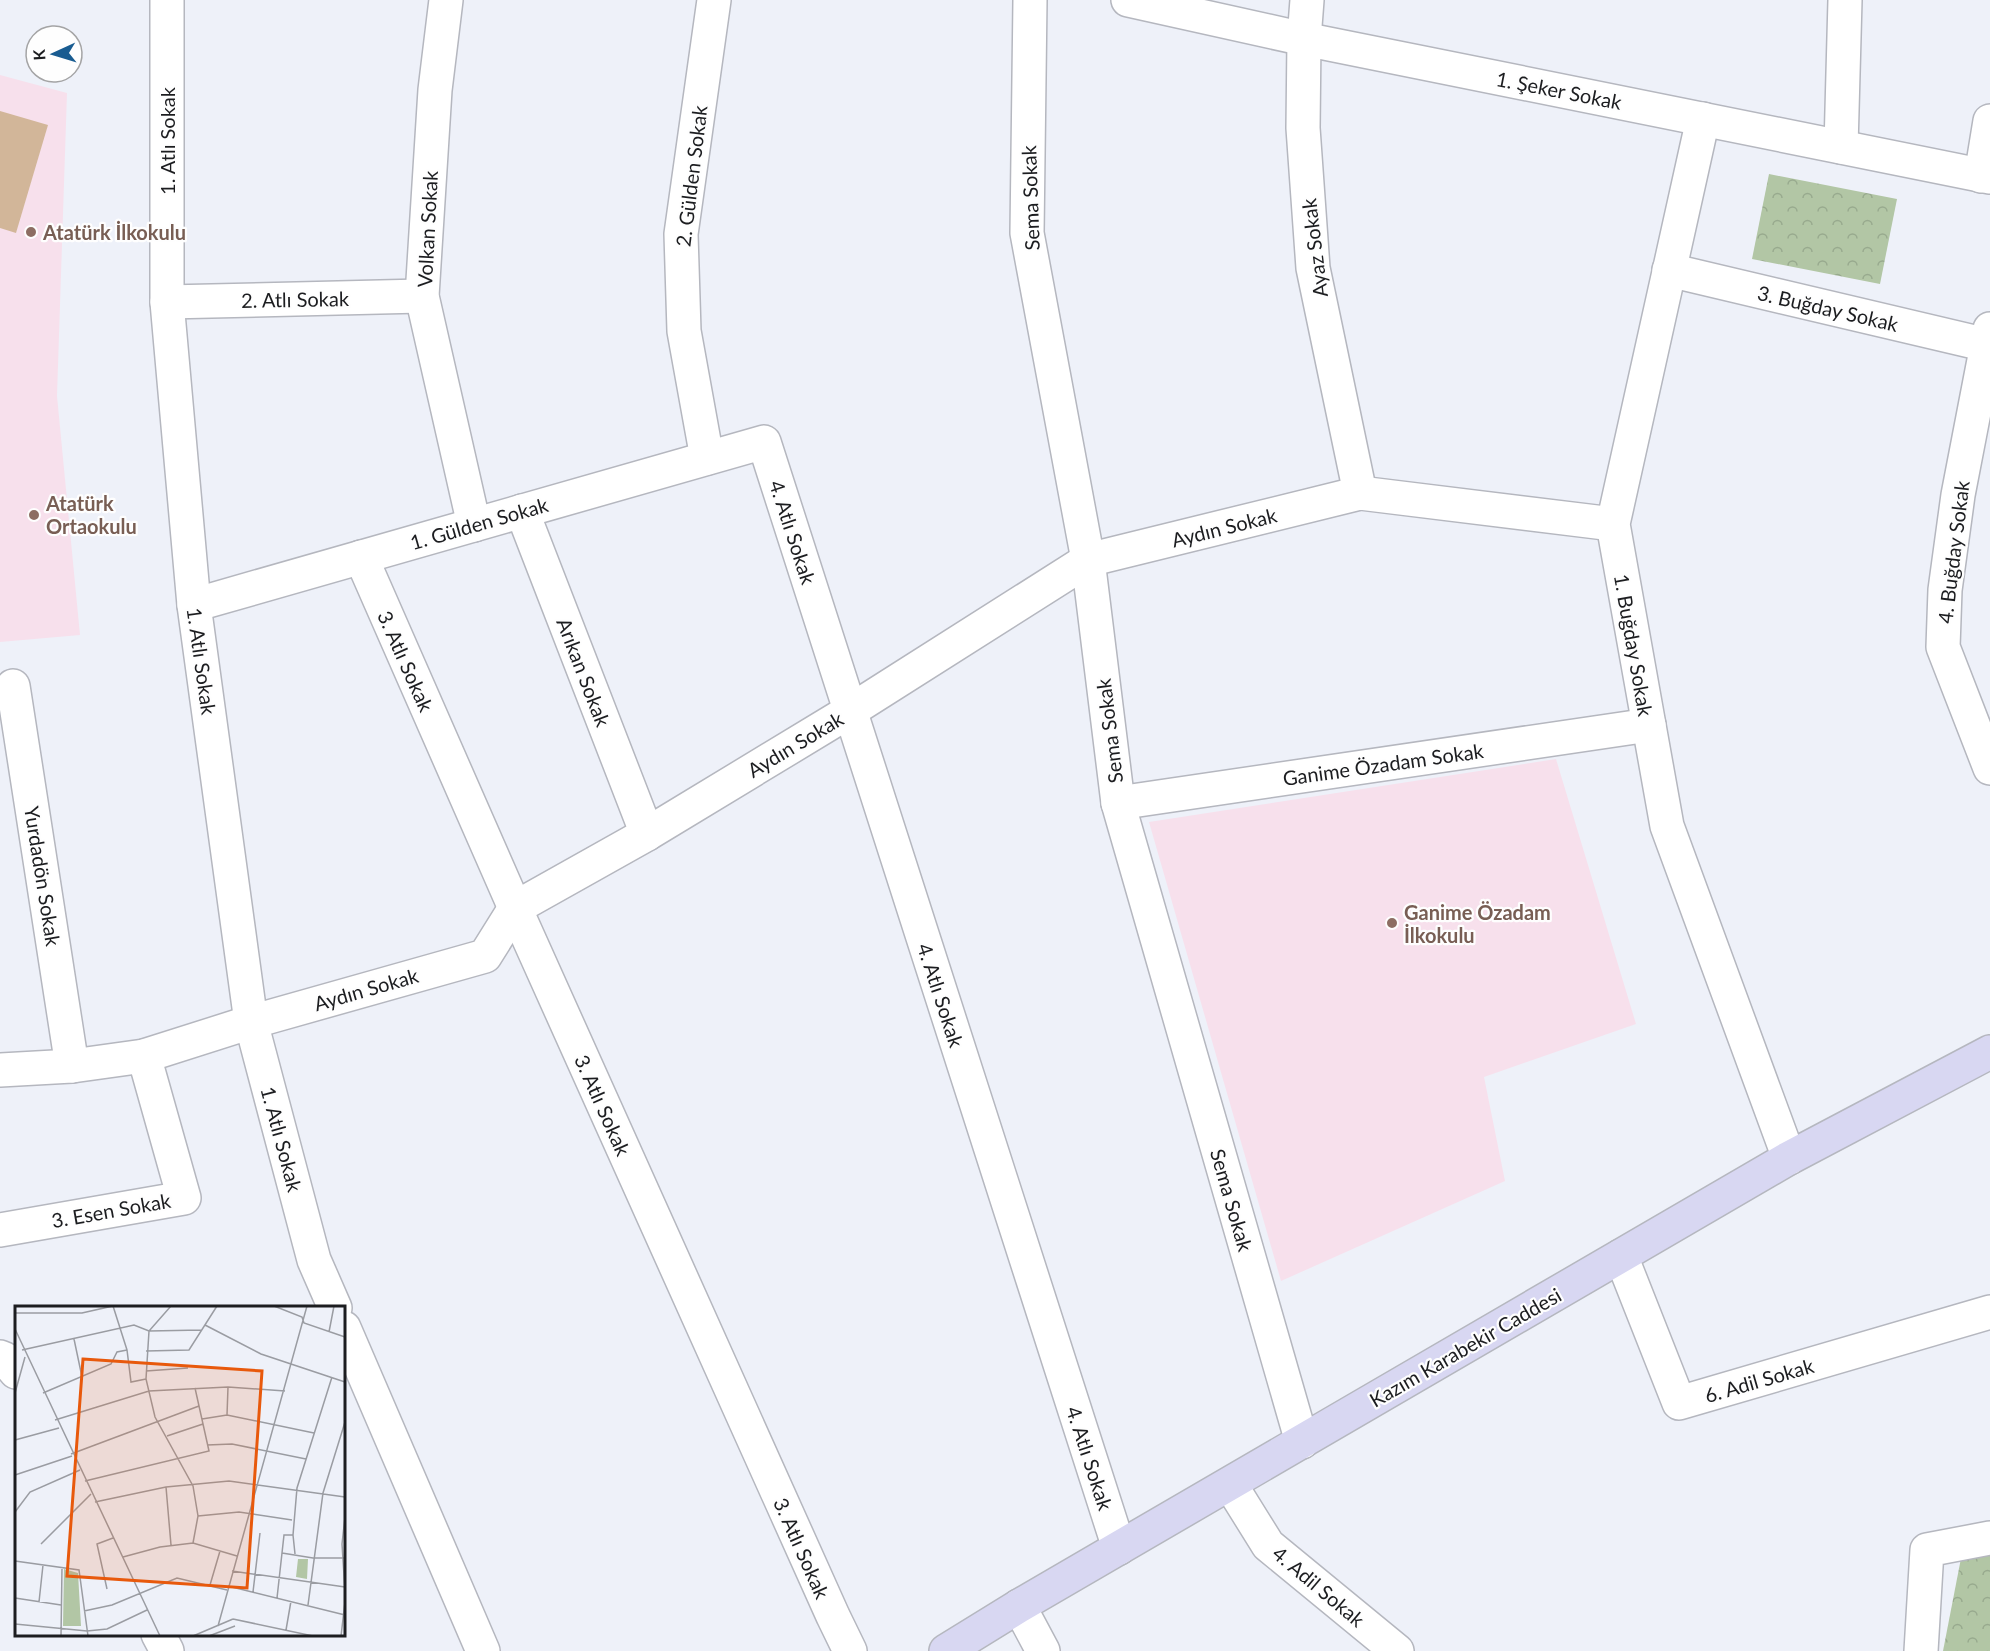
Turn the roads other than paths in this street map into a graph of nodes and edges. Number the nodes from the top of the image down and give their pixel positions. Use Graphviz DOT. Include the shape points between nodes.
graph roads {
  1 [pos="168,0"];
  2 [pos="446,0"];
  3 [pos="714,0"];
  4 [pos="1030,0"];
  5 [pos="1128,0"];
  6 [pos="1307,0"];
  7 [pos="1845,0"];
  8 [pos="1304,39"];
  9 [pos="1703,119"];
  10 [pos="1990,121"];
  11 [pos="1841,147"];
  12 [pos="1986,176"];
  13 [pos="1669,270"];
  14 [pos="422,296"];
  15 [pos="167,302"];
  16 [pos="1988,337"];
  17 [pos="764,441"];
  18 [pos="707,458"];
  19 [pos="1360,493"];
  20 [pos="522,511"];
  21 [pos="1613,524"];
  22 [pos="474,525"];
  23 [pos="361,557"];
  24 [pos="1088,560"];
  25 [pos="194,605"];
  26 [pos="13,686"];
  27 [pos="850,711"];
  28 [pos="1649,724"];
  29 [pos="1990,768"];
  30 [pos="1118,803"];
  31 [pos="647,834"];
  32 [pos="515,908"];
  33 [pos="251,1022"];
  34 [pos="1990,1052"];
  35 [pos="144,1056"];
  36 [pos="72,1066"];
  37 [pos="0,1070"];
  38 [pos="1789,1158"];
  39 [pos="0,1230"];
  40 [pos="1621,1256"];
  41 [pos="334,1306"];
  42 [pos="1990,1312"];
  43 [pos="345,1330"];
  44 [pos="0,1357"];
  45 [pos="15,1371"];
  46 [pos="1302,1442"];
  47 [pos="1230,1484"];
  48 [pos="1990,1538"];
  49 [pos="1119,1548"];
  50 [pos="1019,1606"];
  51 [pos="483,1651"];
  52 [pos="850,1651"];
  53 [pos="946,1651"];
  54 [pos="1043,1651"];
  55 [pos="1397,1651"];
  56 [pos="1921,1651"];
  1 -- 15 [label="street, 1. Atlı Sokak"];
  2 -- 14 [label="street, Volkan Sokak" via="435,90"];
  3 -- 18 [label="street, 2. Gülden Sokak" via="681,234 684,331"];
  4 -- 24 [label="street, Sema Sokak" via="1027,233"];
  5 -- 8 [label="street, 1. Şeker Sokak"];
  6 -- 8 [label="street, Ayaz Sokak"];
  7 -- 11 [label="street"];
  8 -- 9 [label="street, 1. Şeker Sokak"];
  8 -- 19 [label="street, Ayaz Sokak" via="1303,128 1313,268"];
  9 -- 11 [label="street, 1. Şeker Sokak"];
  9 -- 13 [label="street, 1. Buğday Sokak"];
  10 -- 12 [label="street"];
  11 -- 12 [label="street, 1. Şeker Sokak"];
  13 -- 16 [label="street, 3. Buğday Sokak"];
  13 -- 21 [label="street, 1. Buğday Sokak"];
  14 -- 15 [label="street, 2. Atlı Sokak"];
  14 -- 22 [label="street, Volkan Sokak"];
  15 -- 25 [label="street, 1. Atlı Sokak"];
  16 -- 29 [label="street, 4. Buğday Sokak" via="1958,495 1943,647"];
  17 -- 18 [label="street, 1. Gülden Sokak"];
  17 -- 27 [label="street, 4. Atlı Sokak"];
  18 -- 20 [label="street, 1. Gülden Sokak"];
  19 -- 21 [label="street, Aydın Sokak"];
  19 -- 24 [label="street, Aydın Sokak"];
  20 -- 22 [label="street, 1. Gülden Sokak"];
  20 -- 31 [label="street, Arıkan Sokak"];
  21 -- 28 [label="street, 1. Buğday Sokak"];
  22 -- 23 [label="street, 1. Gülden Sokak"];
  23 -- 25 [label="street, 1. Gülden Sokak"];
  23 -- 32 [label="street, 3. Atlı Sokak"];
  24 -- 27 [label="street, Aydın Sokak"];
  24 -- 30 [label="street, Sema Sokak"];
  25 -- 33 [label="street, 1. Atlı Sokak"];
  26 -- 36 [label="street, Yurdadön Sokak"];
  27 -- 31 [label="street, Aydın Sokak"];
  27 -- 49 [label="street, 4. Atlı Sokak"];
  28 -- 30 [label="street, Ganime Özadam Sokak"];
  28 -- 38 [label="street, 1. Buğday Sokak" via="1667,825"];
  30 -- 46 [label="street, Sema Sokak"];
  31 -- 32 [label="street, Aydın Sokak"];
  32 -- 33 [label="street, Aydın Sokak" via="485,956"];
  32 -- 52 [label="street, 3. Atlı Sokak"];
  33 -- 35 [label="street, Aydın Sokak"];
  33 -- 41 [label="street, 1. Atlı Sokak" via="314,1260"];
  34 -- 38 [label="street, Kazım Karabekir Caddesi"];
  35 -- 36 [label="street, Aydın Sokak"];
  35 -- 39 [label="street, 3. Esen Sokak" via="184,1198"];
  36 -- 37 [label="street, Aydın Sokak"];
  38 -- 40 [label="street, Kazım Karabekir Caddesi"];
  40 -- 42 [label="street, 6. Adil Sokak" via="1679,1403"];
  40 -- 46 [label="street, Kazım Karabekir Caddesi"];
  43 -- 51 [label="street"];
  44 -- 45 [label="street"];
  46 -- 47 [label="street, Kazım Karabekir Caddesi"];
  47 -- 49 [label="street, Kazım Karabekir Caddesi"];
  47 -- 55 [label="street, 4. Adil Sokak" via="1268,1545"];
  48 -- 56 [label="street" via="1927,1550"];
  49 -- 50 [label="street, Kazım Karabekir Caddesi"];
  50 -- 53 [label="street, Kazım Karabekir Caddesi"];
  50 -- 54 [label="street"];
}
